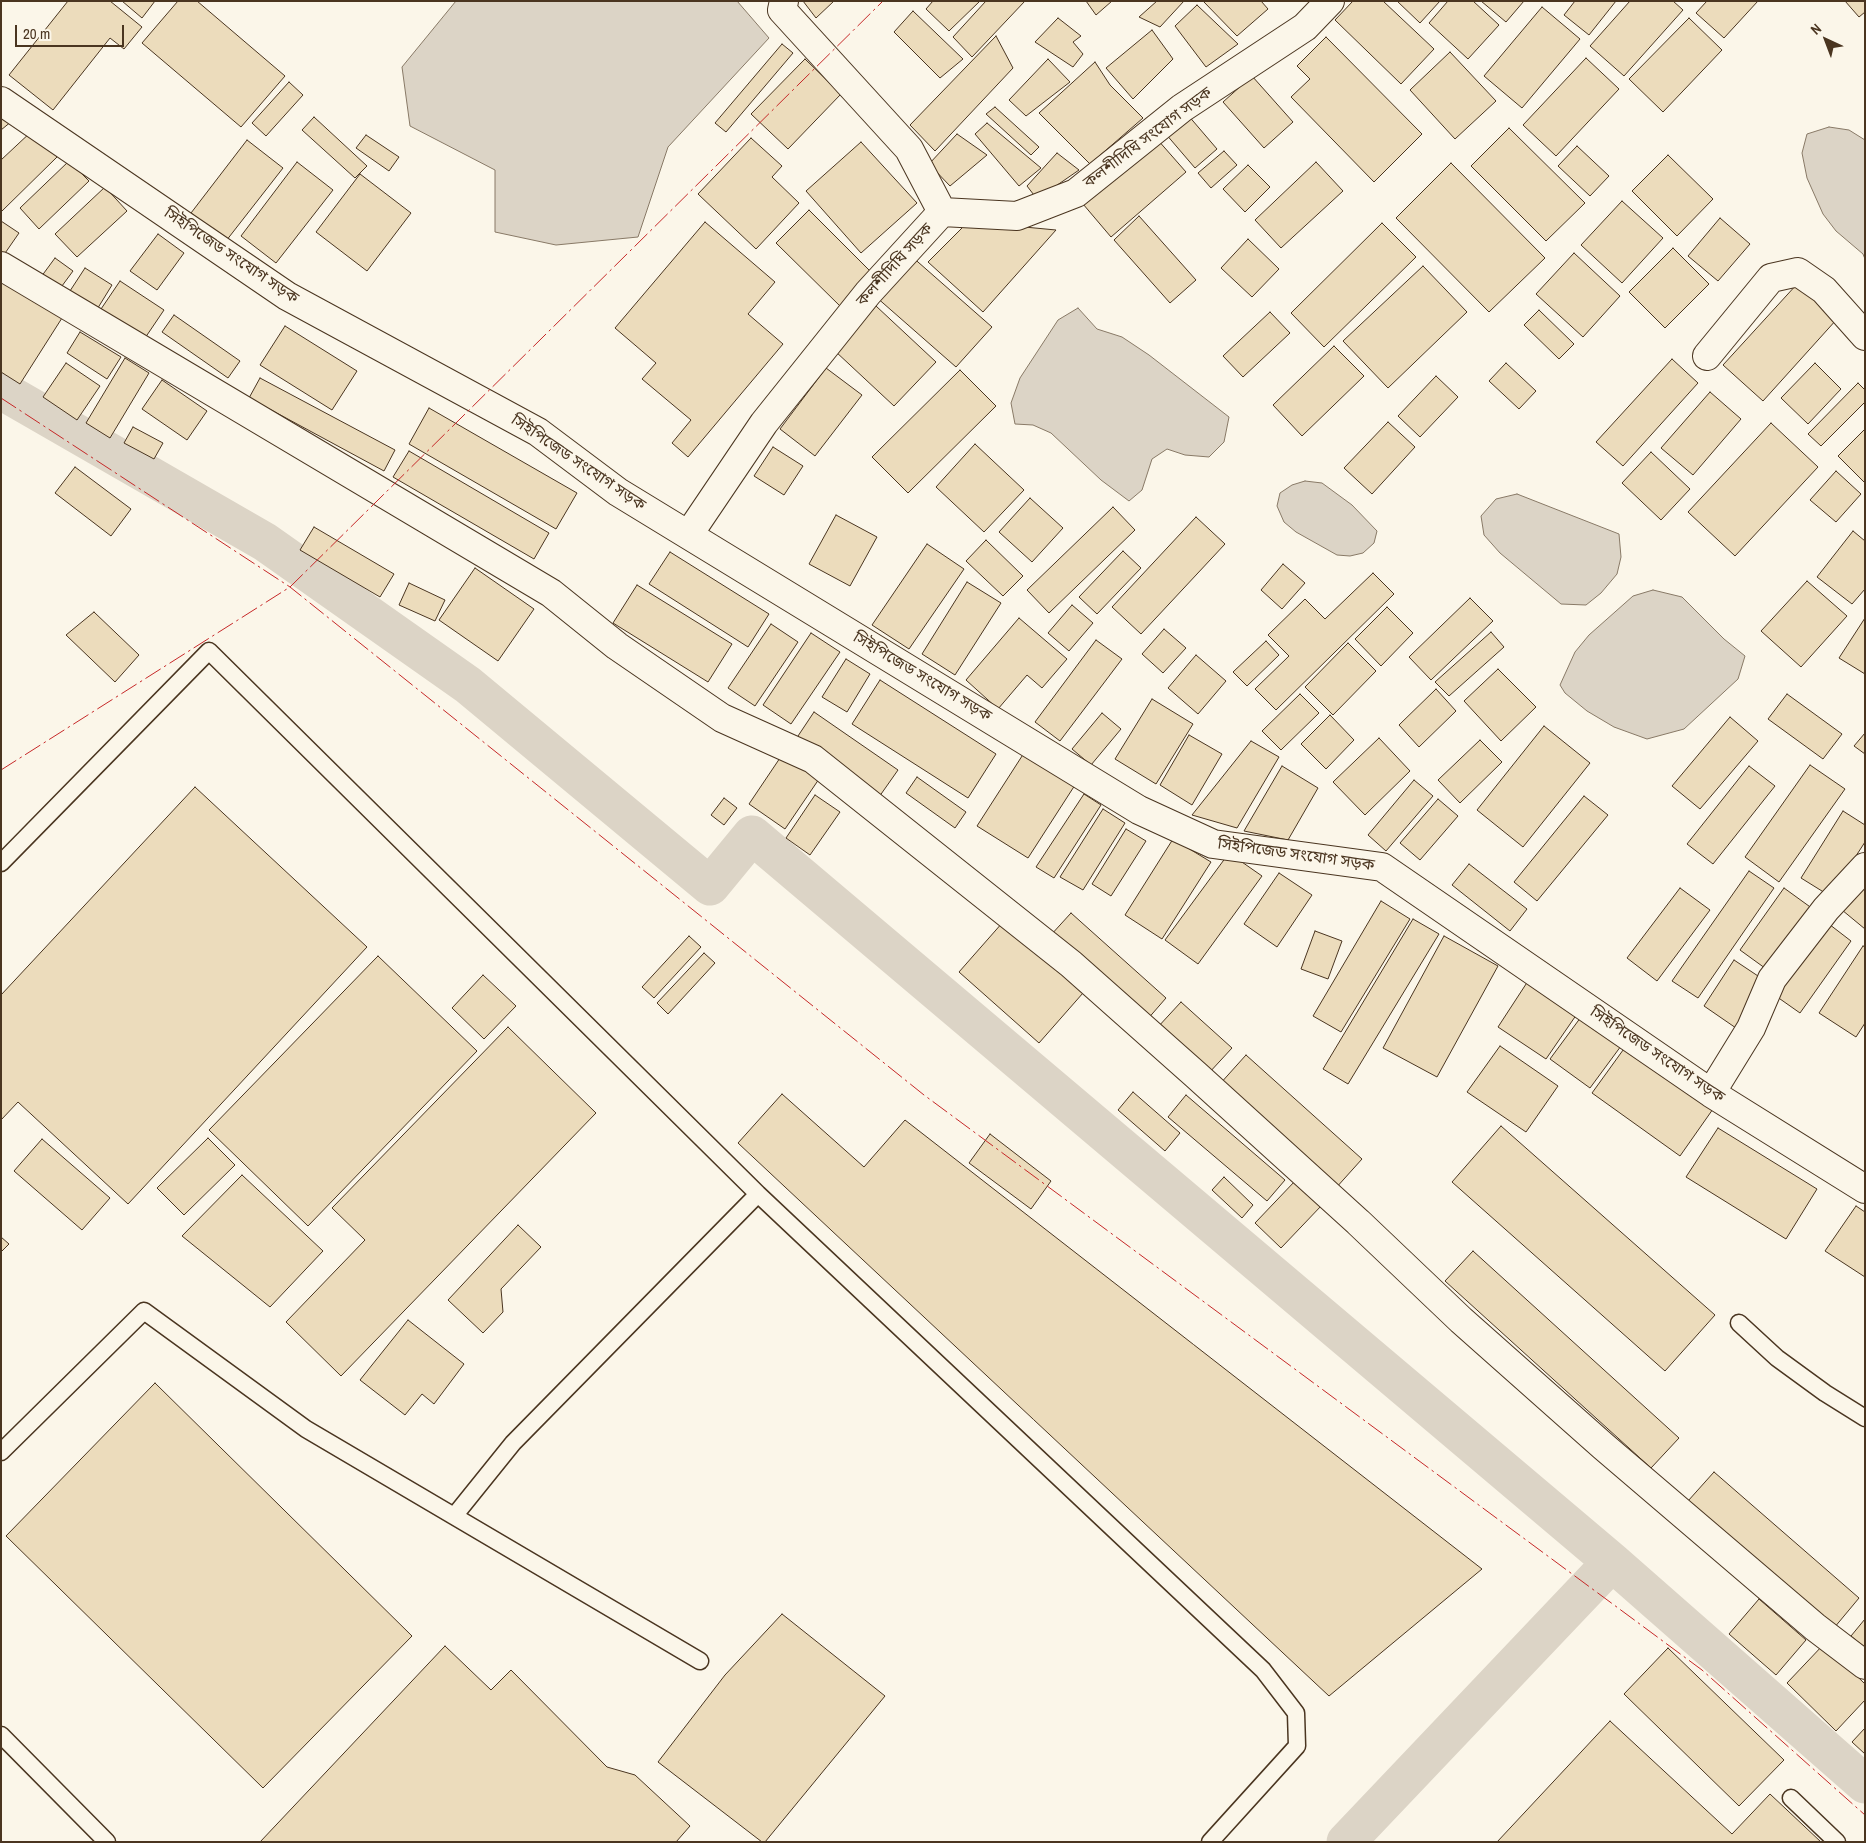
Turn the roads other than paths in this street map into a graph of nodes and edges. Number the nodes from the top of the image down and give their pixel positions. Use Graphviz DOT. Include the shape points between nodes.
graph roads {
  1 [pos="784,1"];
  2 [pos="1330,1"];
  3 [pos="1,101"];
  4 [pos="942,212"];
  5 [pos="1,266"];
  6 [pos="1865,336"];
  7 [pos="1707,356"];
  8 [pos="689,534"];
  9 [pos="1,863"];
  10 [pos="1865,867"];
  11 [pos="1711,1093"];
  12 [pos="1865,1189"];
  13 [pos="758,1194"];
  14 [pos="1738,1323"];
  15 [pos="1865,1418"];
  16 [pos="1,1452"];
  17 [pos="455,1515"];
  18 [pos="700,1661"];
  19 [pos="1865,1665"];
  20 [pos="1,1735"];
  21 [pos="1791,1798"];
  22 [pos="107,1842"];
  23 [pos="1210,1842"];
  24 [pos="1837,1842"];
  1 -- 4 [label="street, কলশীদিঘি সড়ক" via="782,10 910,149"];
  2 -- 4 [label="street, কলশীদিঘি সংযোগ সড়ক" via="1305,27 1182,108 1076,193 1017,216"];
  3 -- 8 [label="street, সিইপিজেড সংযোগ সড়ক" via="287,296 538,432 618,492"];
  4 -- 8 [label="street, কলশীদিঘি সড়ক" via="868,293 764,423"];
  5 -- 19 [label="street" via="551,593 617,646 722,718 813,759 1071,964 1596,1440 1815,1627"];
  6 -- 7 [label="street" via="1824,290 1798,272 1771,278"];
  8 -- 11 [label="street, সিইপিজেড সংযোগ সড়ক" via="1139,810 1213,844 1382,867"];
  9 -- 13 [label="lane" via="210,651"];
  10 -- 11 [label="street" via="1826,910 1772,979 1750,1028"];
  11 -- 12 [label="street, সিইপিজেড সংযোগ সড়ক"];
  13 -- 17 [label="lane" via="513,1443"];
  13 -- 23 [label="lane" via="1263,1670 1296,1712 1297,1746"];
  14 -- 15 [label="lane" via="1777,1358"];
  16 -- 17 [label="lane" via="144,1311 306,1429"];
  17 -- 18 [label="lane"];
  20 -- 22 [label="lane"];
  21 -- 24 [label="lane"];
}
